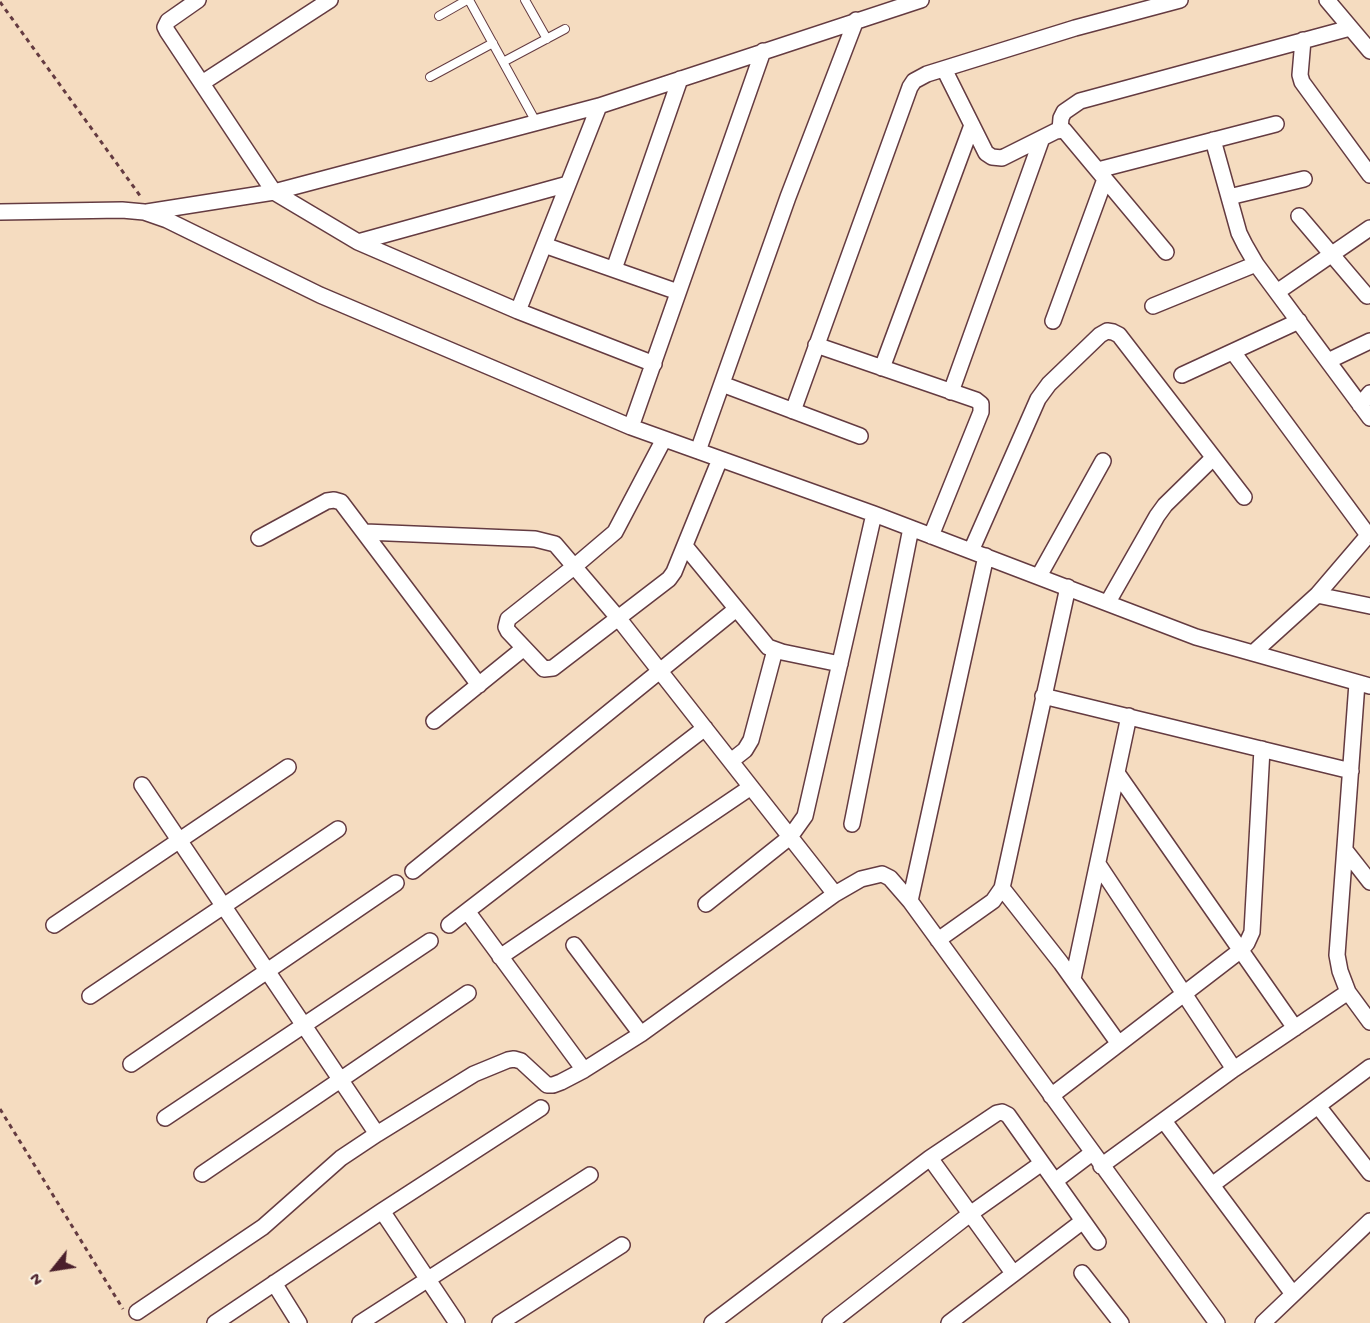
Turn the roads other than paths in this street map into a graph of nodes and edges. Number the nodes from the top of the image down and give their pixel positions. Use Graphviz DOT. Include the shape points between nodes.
graph roads {
  1 [pos="198,0"];
  2 [pos="330,0"];
  3 [pos="468,0"];
  4 [pos="525,0"];
  5 [pos="921,0"];
  6 [pos="1180,0"];
  7 [pos="1327,0"];
  8 [pos="439,16"];
  9 [pos="856,20"];
  10 [pos="1350,27"];
  11 [pos="565,29"];
  12 [pos="547,39"];
  13 [pos="1303,40"];
  14 [pos="493,43"];
  15 [pos="763,51"];
  16 [pos="1370,51"];
  17 [pos="503,62"];
  18 [pos="944,69"];
  19 [pos="430,77"];
  20 [pos="680,79"];
  21 [pos="202,83"];
  22 [pos="599,106"];
  23 [pos="536,122"];
  24 [pos="1276,124"];
  25 [pos="972,125"];
  26 [pos="1060,130"];
  27 [pos="1042,138"];
  28 [pos="1213,140"];
  29 [pos="1102,175"];
  30 [pos="1370,175"];
  31 [pos="1304,179"];
  32 [pos="568,184"];
  33 [pos="274,192"];
  34 [pos="1229,197"];
  35 [pos="147,212"];
  36 [pos="0,213"];
  37 [pos="1299,216"];
  38 [pos="1370,228"];
  39 [pos="358,242"];
  40 [pos="544,245"];
  41 [pos="1166,252"];
  42 [pos="1331,255"];
  43 [pos="1256,264"];
  44 [pos="614,269"];
  45 [pos="678,292"];
  46 [pos="1277,292"];
  47 [pos="1367,296"];
  48 [pos="1153,306"];
  49 [pos="518,311"];
  50 [pos="1053,321"];
  51 [pos="1299,321"];
  52 [pos="1370,341"];
  53 [pos="816,345"];
  54 [pos="1233,352"];
  55 [pos="1328,361"];
  56 [pos="654,364"];
  57 [pos="882,368"];
  58 [pos="1182,375"];
  59 [pos="722,384"];
  60 [pos="951,392"];
  61 [pos="1365,399"];
  62 [pos="793,411"];
  63 [pos="1370,418"];
  64 [pos="632,428"];
  65 [pos="860,436"];
  66 [pos="664,439"];
  67 [pos="698,451"];
  68 [pos="1213,458"];
  69 [pos="720,459"];
  70 [pos="1103,461"];
  71 [pos="1244,497"];
  72 [pos="874,514"];
  73 [pos="911,528"];
  74 [pos="365,532"];
  75 [pos="1369,534"];
  76 [pos="931,536"];
  77 [pos="260,538"];
  78 [pos="685,546"];
  79 [pos="979,553"];
  80 [pos="575,566"];
  81 [pos="1039,576"];
  82 [pos="1068,587"];
  83 [pos="1317,595"];
  84 [pos="1108,602"];
  85 [pos="1370,606"];
  86 [pos="735,610"];
  87 [pos="619,619"];
  88 [pos="524,648"];
  89 [pos="775,650"];
  90 [pos="1253,653"];
  91 [pos="840,663"];
  92 [pos="661,670"];
  93 [pos="479,685"];
  94 [pos="1363,685"];
  95 [pos="1043,696"];
  96 [pos="1129,716"];
  97 [pos="434,721"];
  98 [pos="705,728"];
  99 [pos="1262,749"];
  100 [pos="731,761"];
  101 [pos="288,767"];
  102 [pos="1351,771"];
  103 [pos="1117,773"];
  104 [pos="142,785"];
  105 [pos="751,787"];
  106 [pos="852,824"];
  107 [pos="338,829"];
  108 [pos="790,837"];
  109 [pos="179,840"];
  110 [pos="1345,850"];
  111 [pos="1098,864"];
  112 [pos="413,871"];
  113 [pos="1370,882"];
  114 [pos="396,883"];
  115 [pos="1002,888"];
  116 [pos="835,894"];
  117 [pos="910,901"];
  118 [pos="706,904"];
  119 [pos="223,906"];
  120 [pos="467,911"];
  121 [pos="54,925"];
  122 [pos="449,925"];
  123 [pos="938,940"];
  124 [pos="430,941"];
  125 [pos="574,945"];
  126 [pos="1240,950"];
  127 [pos="500,957"];
  128 [pos="267,972"];
  129 [pos="1073,979"];
  130 [pos="1348,992"];
  131 [pos="468,993"];
  132 [pos="1184,993"];
  133 [pos="90,996"];
  134 [pos="1370,1022"];
  135 [pos="304,1025"];
  136 [pos="1295,1028"];
  137 [pos="641,1034"];
  138 [pos="1119,1044"];
  139 [pos="131,1064"];
  140 [pos="1370,1067"];
  141 [pos="1234,1069"];
  142 [pos="584,1070"];
  143 [pos="340,1080"];
  144 [pos="1051,1096"];
  145 [pos="1318,1106"];
  146 [pos="541,1108"];
  147 [pos="165,1118"];
  148 [pos="1164,1121"];
  149 [pos="376,1134"];
  150 [pos="930,1158"];
  151 [pos="1097,1160"];
  152 [pos="1042,1163"];
  153 [pos="1370,1173"];
  154 [pos="202,1174"];
  155 [pos="590,1175"];
  156 [pos="1055,1180"];
  157 [pos="1212,1185"];
  158 [pos="382,1211"];
  159 [pos="970,1214"];
  160 [pos="1083,1221"];
  161 [pos="1370,1221"];
  162 [pos="1098,1242"];
  163 [pos="622,1245"];
  164 [pos="1013,1273"];
  165 [pos="1082,1273"];
  166 [pos="427,1278"];
  167 [pos="274,1283"];
  168 [pos="1293,1294"];
  169 [pos="137,1312"];
  170 [pos="215,1323"];
  171 [pos="299,1323"];
  172 [pos="360,1323"];
  173 [pos="457,1323"];
  174 [pos="500,1323"];
  175 [pos="713,1323"];
  176 [pos="830,1323"];
  177 [pos="949,1323"];
  178 [pos="1121,1323"];
  179 [pos="1217,1323"];
  180 [pos="1263,1323"];
  1 -- 21 [label="street" via="165,27"];
  2 -- 21 [label="street"];
  3 -- 8 [label="lane"];
  3 -- 14 [label="lane"];
  4 -- 12 [label="lane"];
  5 -- 9 [label="street"];
  6 -- 18 [label="street"];
  7 -- 10 [label="street"];
  9 -- 15 [label="street"];
  9 -- 59 [label="street"];
  10 -- 13 [label="street"];
  10 -- 16 [label="street"];
  11 -- 12 [label="lane"];
  12 -- 17 [label="lane"];
  13 -- 26 [label="street" via="1080,101 1064,112"];
  13 -- 30 [label="street" via="1302,82"];
  14 -- 17 [label="lane"];
  14 -- 19 [label="lane"];
  15 -- 20 [label="street"];
  15 -- 45 [label="street"];
  17 -- 23 [label="lane"];
  18 -- 25 [label="street"];
  18 -- 53 [label="street" via="919,77 910,87"];
  20 -- 22 [label="street"];
  20 -- 44 [label="street"];
  21 -- 33 [label="street"];
  22 -- 23 [label="street"];
  22 -- 32 [label="street"];
  23 -- 33 [label="street"];
  24 -- 28 [label="street"];
  25 -- 27 [label="street" via="986,153 997,159"];
  25 -- 57 [label="street"];
  26 -- 27 [label="street"];
  26 -- 29 [label="street" via="1067,132"];
  27 -- 60 [label="street"];
  28 -- 29 [label="street"];
  28 -- 34 [label="street"];
  29 -- 41 [label="street"];
  29 -- 50 [label="street"];
  31 -- 34 [label="street"];
  32 -- 39 [label="street"];
  32 -- 40 [label="street"];
  33 -- 35 [label="street"];
  33 -- 39 [label="street"];
  34 -- 43 [label="street" via="1239,233"];
  35 -- 36 [label="street"];
  35 -- 64 [label="street" via="320,295"];
  37 -- 42 [label="street"];
  38 -- 42 [label="street"];
  39 -- 49 [label="street"];
  40 -- 44 [label="street"];
  40 -- 49 [label="street"];
  42 -- 46 [label="street"];
  42 -- 47 [label="street"];
  43 -- 46 [label="street"];
  43 -- 48 [label="street"];
  44 -- 45 [label="street"];
  45 -- 56 [label="street"];
  46 -- 51 [label="street"];
  49 -- 56 [label="street"];
  51 -- 54 [label="street"];
  51 -- 55 [label="street"];
  52 -- 55 [label="street"];
  53 -- 57 [label="street"];
  53 -- 62 [label="street"];
  54 -- 58 [label="street"];
  54 -- 75 [label="street"];
  55 -- 61 [label="street"];
  56 -- 64 [label="street"];
  57 -- 60 [label="street"];
  59 -- 62 [label="street"];
  59 -- 67 [label="street"];
  60 -- 76 [label="street" via="976,400 982,408"];
  61 -- 63 [label="street"];
  62 -- 65 [label="street"];
  64 -- 66 [label="street"];
  66 -- 67 [label="street"];
  66 -- 80 [label="street" via="615,532"];
  67 -- 69 [label="street"];
  68 -- 71 [label="street"];
  68 -- 79 [label="street" via="1119,335 1107,331 1048,384 1038,399"];
  68 -- 84 [label="street" via="1165,505"];
  69 -- 72 [label="street"];
  69 -- 78 [label="street"];
  70 -- 81 [label="street"];
  72 -- 73 [label="street"];
  72 -- 91 [label="street"];
  73 -- 76 [label="street"];
  73 -- 106 [label="street"];
  74 -- 77 [label="street" via="346,506 334,500"];
  74 -- 80 [label="street" via="548,541"];
  74 -- 93 [label="street"];
  75 -- 83 [label="street"];
  76 -- 79 [label="street"];
  78 -- 86 [label="street"];
  78 -- 87 [label="street" via="669,579"];
  79 -- 81 [label="street"];
  79 -- 117 [label="street"];
  80 -- 87 [label="street"];
  80 -- 88 [label="street" via="508,619 506,627"];
  81 -- 82 [label="street"];
  82 -- 84 [label="street"];
  82 -- 95 [label="street"];
  83 -- 85 [label="street"];
  83 -- 90 [label="street"];
  84 -- 90 [label="street" via="1196,637"];
  86 -- 89 [label="street" via="761,641"];
  86 -- 92 [label="street"];
  87 -- 88 [label="street" via="553,668 544,669"];
  87 -- 92 [label="street"];
  88 -- 93 [label="street"];
  89 -- 91 [label="street"];
  89 -- 100 [label="street" via="751,740"];
  90 -- 94 [label="street"];
  91 -- 108 [label="street" via="809,803"];
  92 -- 98 [label="street"];
  92 -- 112 [label="street"];
  93 -- 97 [label="street"];
  94 -- 102 [label="street"];
  95 -- 96 [label="street"];
  95 -- 115 [label="street"];
  96 -- 99 [label="street"];
  96 -- 103 [label="street"];
  98 -- 100 [label="street"];
  98 -- 120 [label="street"];
  99 -- 102 [label="street"];
  99 -- 126 [label="street" via="1252,932"];
  100 -- 105 [label="street"];
  101 -- 109 [label="street"];
  102 -- 110 [label="street"];
  103 -- 111 [label="street"];
  103 -- 126 [label="street"];
  104 -- 109 [label="street"];
  105 -- 108 [label="street"];
  105 -- 127 [label="street"];
  107 -- 119 [label="street"];
  108 -- 116 [label="street"];
  108 -- 118 [label="street"];
  109 -- 119 [label="street"];
  109 -- 121 [label="street"];
  110 -- 113 [label="street"];
  110 -- 130 [label="street" via="1337,955"];
  111 -- 129 [label="street"];
  111 -- 132 [label="street"];
  114 -- 128 [label="street"];
  115 -- 123 [label="street" via="993,901"];
  115 -- 129 [label="street"];
  116 -- 117 [label="street" via="882,874"];
  116 -- 137 [label="street"];
  117 -- 123 [label="street"];
  119 -- 128 [label="street"];
  119 -- 133 [label="street"];
  120 -- 122 [label="street"];
  120 -- 127 [label="street"];
  123 -- 144 [label="street"];
  124 -- 135 [label="street"];
  125 -- 137 [label="street"];
  126 -- 132 [label="street"];
  126 -- 136 [label="street"];
  127 -- 142 [label="street"];
  128 -- 135 [label="street"];
  128 -- 139 [label="street"];
  129 -- 138 [label="street"];
  130 -- 134 [label="street"];
  130 -- 136 [label="street"];
  131 -- 143 [label="street"];
  132 -- 138 [label="street"];
  132 -- 141 [label="street"];
  135 -- 143 [label="street"];
  135 -- 147 [label="street"];
  136 -- 141 [label="street"];
  137 -- 142 [label="street"];
  138 -- 144 [label="street"];
  140 -- 145 [label="street"];
  141 -- 148 [label="street"];
  142 -- 149 [label="street" via="547,1085 521,1061 508,1060 474,1074"];
  143 -- 149 [label="street"];
  143 -- 154 [label="street"];
  144 -- 151 [label="street"];
  145 -- 153 [label="street"];
  145 -- 157 [label="street"];
  146 -- 158 [label="street"];
  148 -- 151 [label="street"];
  148 -- 157 [label="street"];
  149 -- 169 [label="street" via="341,1158 263,1227"];
  150 -- 152 [label="street" via="1002,1112"];
  150 -- 159 [label="street"];
  150 -- 175 [label="street"];
  151 -- 156 [label="street"];
  151 -- 179 [label="street"];
  152 -- 156 [label="street"];
  152 -- 159 [label="street"];
  155 -- 166 [label="street"];
  156 -- 160 [label="street"];
  157 -- 168 [label="street"];
  158 -- 166 [label="street"];
  158 -- 167 [label="street"];
  159 -- 164 [label="street"];
  159 -- 176 [label="street"];
  160 -- 162 [label="street"];
  160 -- 164 [label="street"];
  161 -- 168 [label="street"];
  163 -- 174 [label="street"];
  164 -- 177 [label="street"];
  165 -- 178 [label="street"];
  166 -- 172 [label="street"];
  166 -- 173 [label="street"];
  167 -- 170 [label="street"];
  167 -- 171 [label="street"];
  168 -- 180 [label="street"];
}
